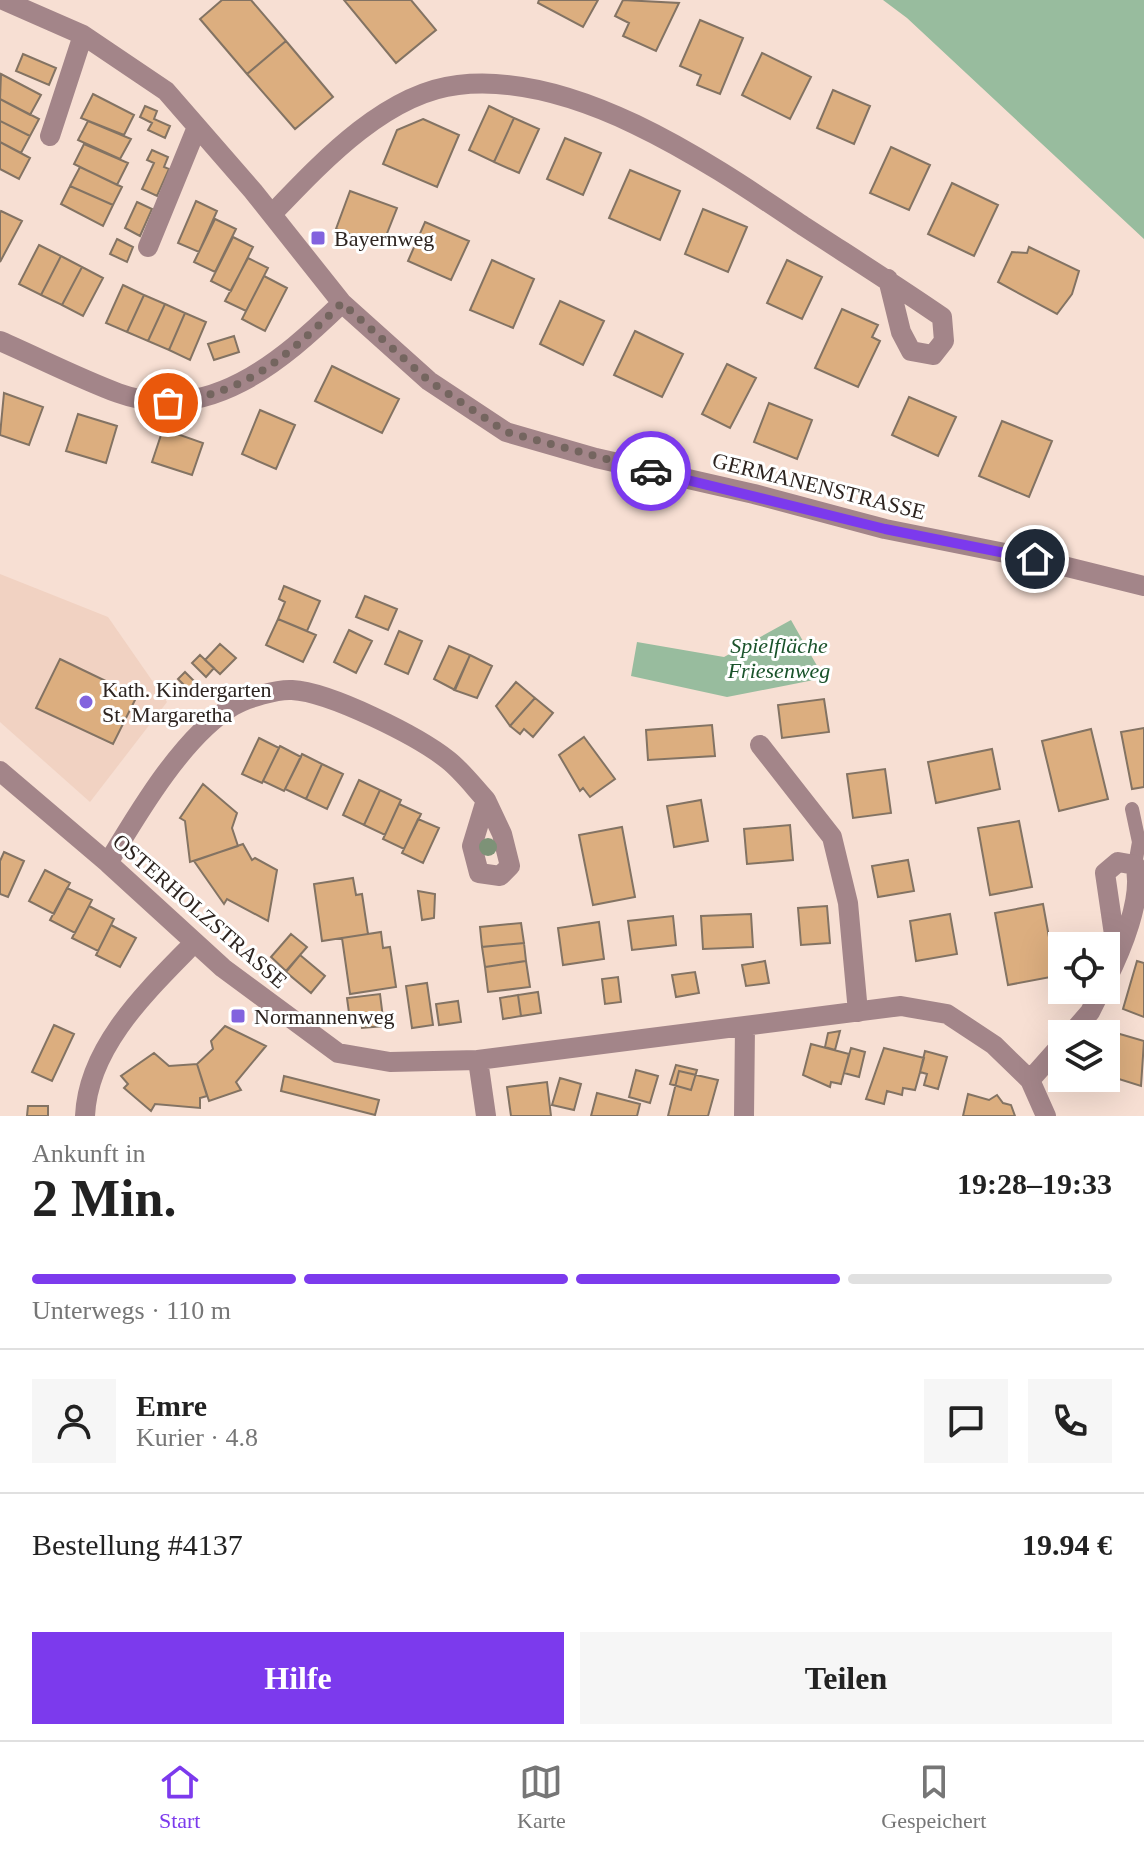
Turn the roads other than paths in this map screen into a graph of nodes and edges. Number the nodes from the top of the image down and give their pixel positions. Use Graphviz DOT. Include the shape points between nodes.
graph roads {
  1 [pos="3,0"];
  2 [pos="83,35"];
  3 [pos="197,127"];
  4 [pos="50,136"];
  5 [pos="272,214"];
  6 [pos="148,247"];
  7 [pos="888,279"];
  8 [pos="342,303"];
  9 [pos="0,341"];
  10 [pos="1144,586"];
  11 [pos="760,745"];
  12 [pos="0,771"];
  13 [pos="486,800"];
  14 [pos="1132,809"];
  15 [pos="108,863"];
  16 [pos="1135,865"];
  17 [pos="1114,932"];
  18 [pos="194,943"];
  19 [pos="1120,945"];
  20 [pos="858,1012"];
  21 [pos="745,1027"];
  22 [pos="478,1060"];
  23 [pos="1048,1060"];
  24 [pos="1030,1080"];
  25 [pos="85,1116"];
  26 [pos="486,1116"];
  27 [pos="744,1116"];
  28 [pos="1046,1116"];
  1 -- 2 [label="street, GERMANENSTRASSE"];
  2 -- 3 [label="street, GERMANENSTRASSE" via="166,91"];
  2 -- 4 [label="street"];
  3 -- 5 [label="street, GERMANENSTRASSE"];
  3 -- 6 [label="street"];
  5 -- 7 [label="street" via="350,138 412,99 458,85 543,89 677,145"];
  5 -- 8 [label="street, GERMANENSTRASSE"];
  8 -- 9 [label="street" via="278,361 239,386 168,403 120,394"];
  8 -- 10 [label="street, GERMANENSTRASSE" via="429,381 506,432 885,529"];
  11 -- 20 [label="street" via="832,837 848,903"];
  12 -- 15 [label="street, OSTERHOLZSTRASSE"];
  13 -- 15 [label="street" via="448,760 402,731 292,690 236,704 214,720 151,792"];
  14 -- 16 [label="lane" via="1139,842"];
  15 -- 18 [label="street, OSTERHOLZSTRASSE"];
  16 -- 17 [label="street" via="1118,862 1105,873"];
  16 -- 19 [label="street" via="1140,879"];
  18 -- 22 [label="street, OSTERHOLZSTRASSE" via="338,1053 390,1062"];
  18 -- 25 [label="street" via="145,993 109,1041"];
  20 -- 21 [label="street, OSTERHOLZSTRASSE"];
  20 -- 24 [label="street, OSTERHOLZSTRASSE" via="901,1006 947,1014 994,1045"];
  21 -- 22 [label="street, OSTERHOLZSTRASSE"];
  21 -- 27 [label="street"];
  22 -- 26 [label="street"];
  23 -- 24 [label="street"];
  24 -- 28 [label="street, OSTERHOLZSTRASSE"];
}
